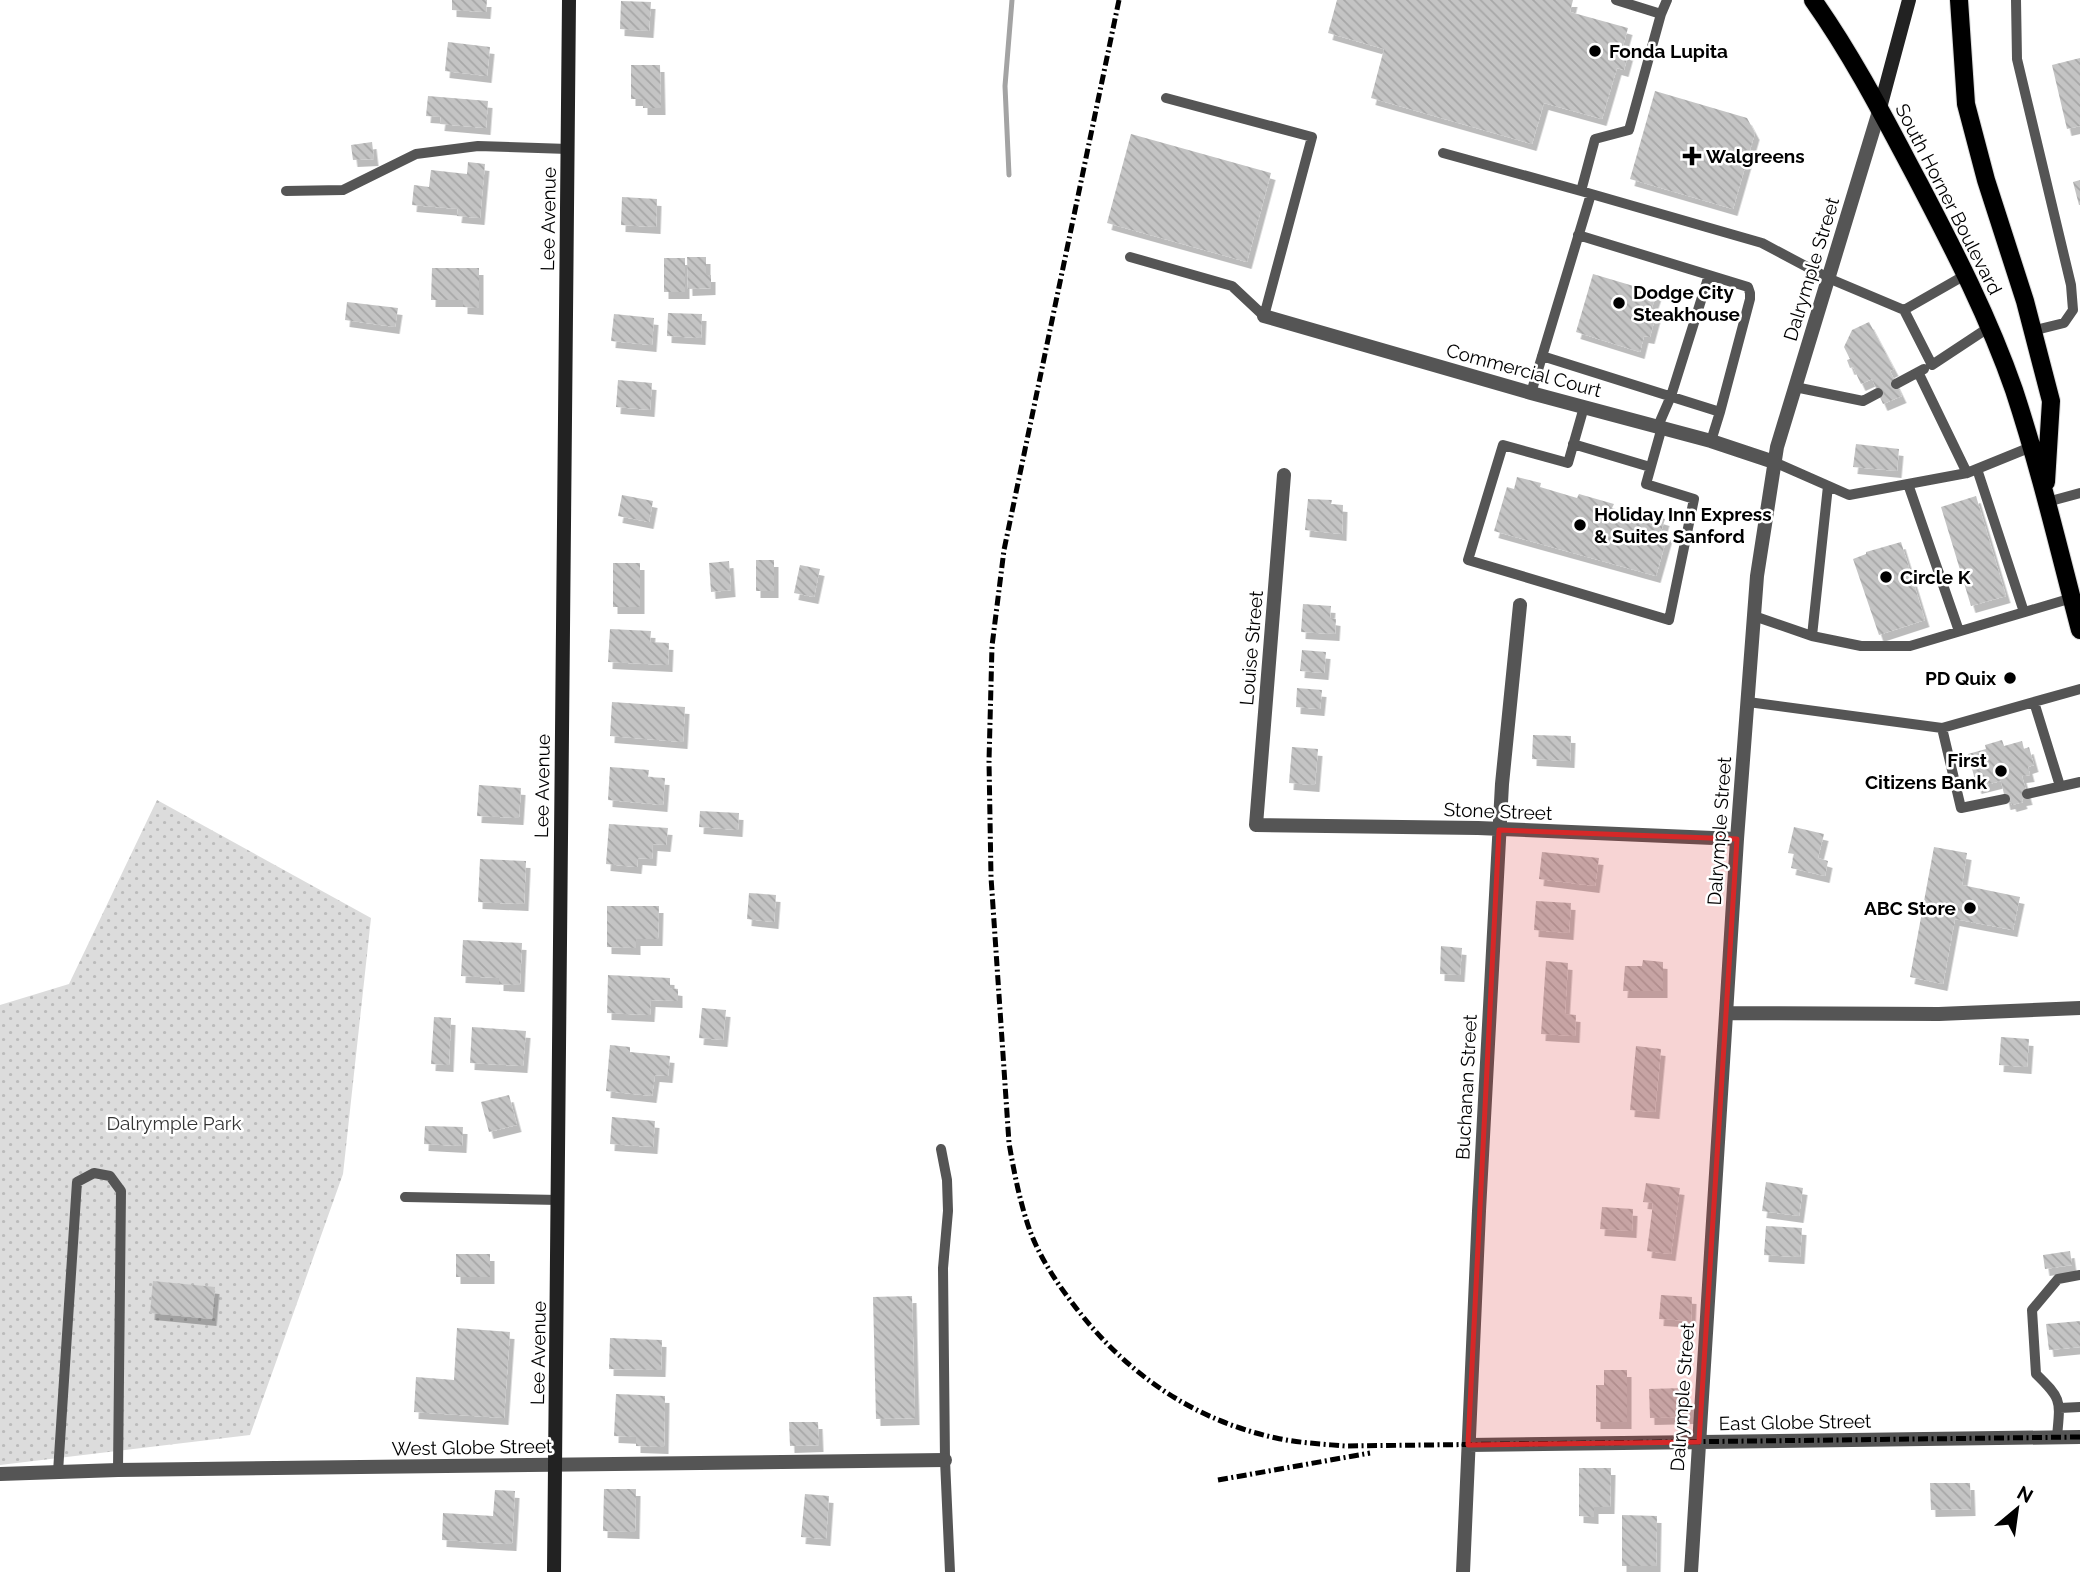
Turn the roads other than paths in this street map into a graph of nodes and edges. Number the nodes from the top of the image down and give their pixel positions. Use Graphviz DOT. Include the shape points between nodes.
graph roads {
  1 [pos="569,0"];
  2 [pos="1616,0"];
  3 [pos="1667,0"];
  4 [pos="1813,0"];
  5 [pos="1909,0"];
  6 [pos="1959,0"];
  7 [pos="2016,0"];
  8 [pos="1661,13"];
  9 [pos="1166,98"];
  10 [pos="1880,108"];
  11 [pos="568,149"];
  12 [pos="1443,153"];
  13 [pos="286,191"];
  14 [pos="1586,192"];
  15 [pos="1578,235"];
  16 [pos="1130,257"];
  17 [pos="1966,274"];
  18 [pos="1709,275"];
  19 [pos="1828,278"];
  20 [pos="1904,310"];
  21 [pos="1264,316"];
  22 [pos="1988,328"];
  23 [pos="2032,331"];
  24 [pos="1542,356"];
  25 [pos="1932,365"];
  26 [pos="1918,372"];
  27 [pos="1896,384"];
  28 [pos="1795,387"];
  29 [pos="1531,393"];
  30 [pos="1878,393"];
  31 [pos="1671,396"];
  32 [pos="1584,407"];
  33 [pos="1720,412"];
  34 [pos="1660,427"];
  35 [pos="1711,441"];
  36 [pos="1573,444"];
  37 [pos="2031,447"];
  38 [pos="1774,462"];
  39 [pos="1650,467"];
  40 [pos="1972,471"];
  41 [pos="1284,475"];
  42 [pos="1908,484"];
  43 [pos="1828,486"];
  44 [pos="2080,493"];
  45 [pos="2047,499"];
  46 [pos="1520,605"];
  47 [pos="2076,606"];
  48 [pos="2024,612"];
  49 [pos="1754,616"];
  50 [pos="2080,630"];
  51 [pos="1959,631"];
  52 [pos="1812,636"];
  53 [pos="2080,689"];
  54 [pos="1748,702"];
  55 [pos="2034,702"];
  56 [pos="1942,728"];
  57 [pos="2080,782"];
  58 [pos="2060,786"];
  59 [pos="2027,794"];
  60 [pos="2005,799"];
  61 [pos="1256,825"];
  62 [pos="1499,830"];
  63 [pos="1737,839"];
  64 [pos="2080,1008"];
  65 [pos="1727,1013"];
  66 [pos="941,1149"];
  67 [pos="405,1197"];
  68 [pos="559,1200"];
  69 [pos="2080,1275"];
  70 [pos="2080,1407"];
  71 [pos="2060,1408"];
  72 [pos="2057,1437"];
  73 [pos="2080,1437"];
  74 [pos="1699,1442"];
  75 [pos="1468,1445"];
  76 [pos="944,1460"];
  77 [pos="556,1466"];
  78 [pos="118,1470"];
  79 [pos="58,1472"];
  80 [pos="0,1474"];
  81 [pos="554,1572"];
  82 [pos="950,1572"];
  83 [pos="1462,1572"];
  84 [pos="1691,1572"];
  1 -- 11 [label="street, Lee Avenue"];
  2 -- 8 [label="lane"];
  3 -- 8 [label="lane"];
  4 -- 10 [label="main road, South Horner Boulevard"];
  5 -- 10 [label="street"];
  6 -- 23 [label="main road" via="1966,104"];
  7 -- 23 [label="lane" via="2017,60 2071,285 2073,310 2064,323"];
  8 -- 14 [label="lane" via="1629,130 1595,139"];
  9 -- 21 [label="lane" via="1312,137"];
  10 -- 17 [label="main road, South Horner Boulevard"];
  10 -- 19 [label="street, Dalrymple Street"];
  11 -- 13 [label="lane" via="478,146 416,154 342,190"];
  11 -- 68 [label="street, Lee Avenue"];
  12 -- 14 [label="lane"];
  14 -- 15 [label="lane"];
  14 -- 19 [label="lane" via="1762,243"];
  15 -- 18 [label="lane"];
  15 -- 24 [label="lane"];
  16 -- 21 [label="lane" via="1232,286"];
  17 -- 20 [label="lane"];
  17 -- 22 [label="main road, South Horner Boulevard"];
  18 -- 31 [label="lane"];
  18 -- 33 [label="lane" via="1748,287 1750,293"];
  19 -- 20 [label="lane"];
  19 -- 28 [label="street, Dalrymple Street"];
  20 -- 25 [label="lane"];
  21 -- 29 [label="street, Commercial Court"];
  22 -- 25 [label="lane"];
  22 -- 37 [label="main road, South Horner Boulevard"];
  23 -- 45 [label="main road" via="2051,401"];
  24 -- 29 [label="lane"];
  24 -- 31 [label="lane"];
  25 -- 26 [label="lane"];
  26 -- 27 [label="lane"];
  26 -- 40 [label="lane"];
  28 -- 30 [label="lane" via="1863,401"];
  28 -- 38 [label="street, Dalrymple Street"];
  29 -- 32 [label="street, Commercial Court"];
  31 -- 33 [label="lane"];
  31 -- 34 [label="lane"];
  32 -- 34 [label="street, Commercial Court"];
  32 -- 36 [label="lane"];
  33 -- 35 [label="lane"];
  34 -- 35 [label="street, Commercial Court"];
  34 -- 39 [label="lane"];
  35 -- 38 [label="street, Commercial Court"];
  36 -- 39 [label="lane"];
  36 -- 39 [label="lane" via="1568,463 1503,445 1468,560 1669,620 1694,499 1646,484"];
  37 -- 40 [label="lane"];
  37 -- 45 [label="main road, South Horner Boulevard"];
  38 -- 43 [label="lane"];
  38 -- 49 [label="street, Dalrymple Street"];
  40 -- 42 [label="lane"];
  40 -- 48 [label="lane"];
  41 -- 61 [label="street, Louise Street"];
  42 -- 43 [label="lane" via="1849,495"];
  42 -- 51 [label="lane"];
  43 -- 52 [label="lane"];
  44 -- 45 [label="lane"];
  45 -- 47 [label="main road, South Horner Boulevard"];
  46 -- 62 [label="street, Buchanan Street"];
  47 -- 48 [label="lane"];
  47 -- 50 [label="main road, South Horner Boulevard"];
  48 -- 51 [label="lane"];
  49 -- 52 [label="lane"];
  49 -- 54 [label="street, Dalrymple Street"];
  51 -- 52 [label="lane" via="1910,646 1861,646"];
  53 -- 55 [label="lane"];
  54 -- 56 [label="lane"];
  54 -- 63 [label="street, Dalrymple Street"];
  55 -- 56 [label="lane"];
  55 -- 58 [label="lane"];
  56 -- 60 [label="lane" via="1961,808"];
  57 -- 58 [label="lane"];
  58 -- 59 [label="lane"];
  61 -- 62 [label="street, Stone Street"];
  62 -- 63 [label="street, Stone Street"];
  62 -- 75 [label="street, Buchanan Street"];
  63 -- 65 [label="street, Dalrymple Street"];
  64 -- 65 [label="street" via="1938,1014"];
  65 -- 74 [label="street, Dalrymple Street"];
  66 -- 76 [label="lane" via="948,1211 943,1268"];
  67 -- 68 [label="lane"];
  68 -- 77 [label="street, Lee Avenue"];
  69 -- 71 [label="lane" via="2058,1279 2032,1310 2036,1374 2056,1392"];
  70 -- 71 [label="lane"];
  71 -- 72 [label="lane"];
  72 -- 73 [label="street, East Globe Street"];
  72 -- 74 [label="street, East Globe Street"];
  74 -- 75 [label="street, East Globe Street"];
  74 -- 84 [label="street, Dalrymple Street"];
  75 -- 83 [label="street, Buchanan Street"];
  76 -- 77 [label="street, West Globe Street"];
  76 -- 82 [label="lane"];
  77 -- 78 [label="street, West Globe Street"];
  77 -- 81 [label="street, Lee Avenue"];
  78 -- 79 [label="street, West Globe Street"];
  78 -- 79 [label="lane" via="121,1191 110,1176 94,1173 77,1182"];
  79 -- 80 [label="street, West Globe Street"];
}
